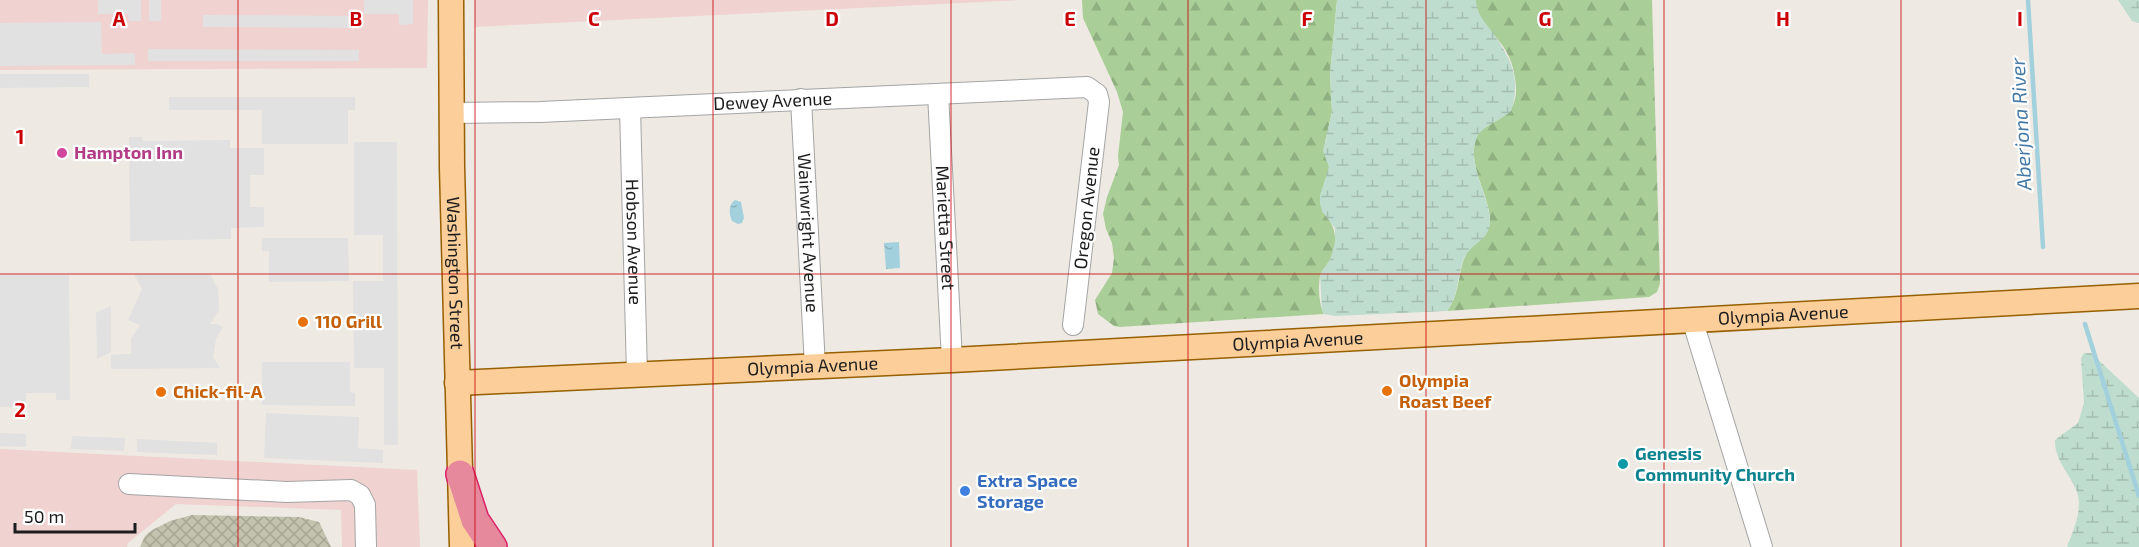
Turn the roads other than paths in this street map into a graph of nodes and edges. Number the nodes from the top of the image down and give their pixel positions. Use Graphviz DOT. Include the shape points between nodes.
graph roads {
  1 [pos="452,0"];
  2 [pos="1095,92"];
  3 [pos="938,94"];
  4 [pos="801,99"];
  5 [pos="630,108"];
  6 [pos="451,113"];
  7 [pos="2139,296"];
  8 [pos="1692,318"];
  9 [pos="1074,325"];
  10 [pos="952,360"];
  11 [pos="815,367"];
  12 [pos="638,375"];
  13 [pos="457,383"];
  14 [pos="460,474"];
  15 [pos="129,484"];
  16 [pos="366,547"];
  17 [pos="462,547"];
  18 [pos="494,547"];
  19 [pos="1762,547"];
  1 -- 6 [label="main road, Washington Street"];
  2 -- 3 [label="street, Dewey Avenue" via="1083,86"];
  2 -- 9 [label="street, Oregon Avenue" via="1098,106"];
  3 -- 4 [label="street, Dewey Avenue"];
  3 -- 10 [label="street, Marietta Street"];
  4 -- 5 [label="street, Dewey Avenue"];
  4 -- 11 [label="street, Wainwright Avenue"];
  5 -- 6 [label="street, Dewey Avenue"];
  5 -- 12 [label="street, Hobson Avenue"];
  6 -- 13 [label="main road, Washington Street"];
  7 -- 8 [label="main road, Olympia Avenue"];
  8 -- 10 [label="main road, Olympia Avenue"];
  8 -- 19 [label="street"];
  10 -- 11 [label="main road, Olympia Avenue"];
  11 -- 12 [label="main road, Olympia Avenue"];
  12 -- 13 [label="main road, Olympia Avenue"];
  13 -- 14 [label="main road, Washington Street"];
  14 -- 17 [label="main road, Washington Street"];
  14 -- 18 [label="highway" via="475,520"];
  15 -- 16 [label="street" via="279,492 351,490 360,495 365,505"];
}
